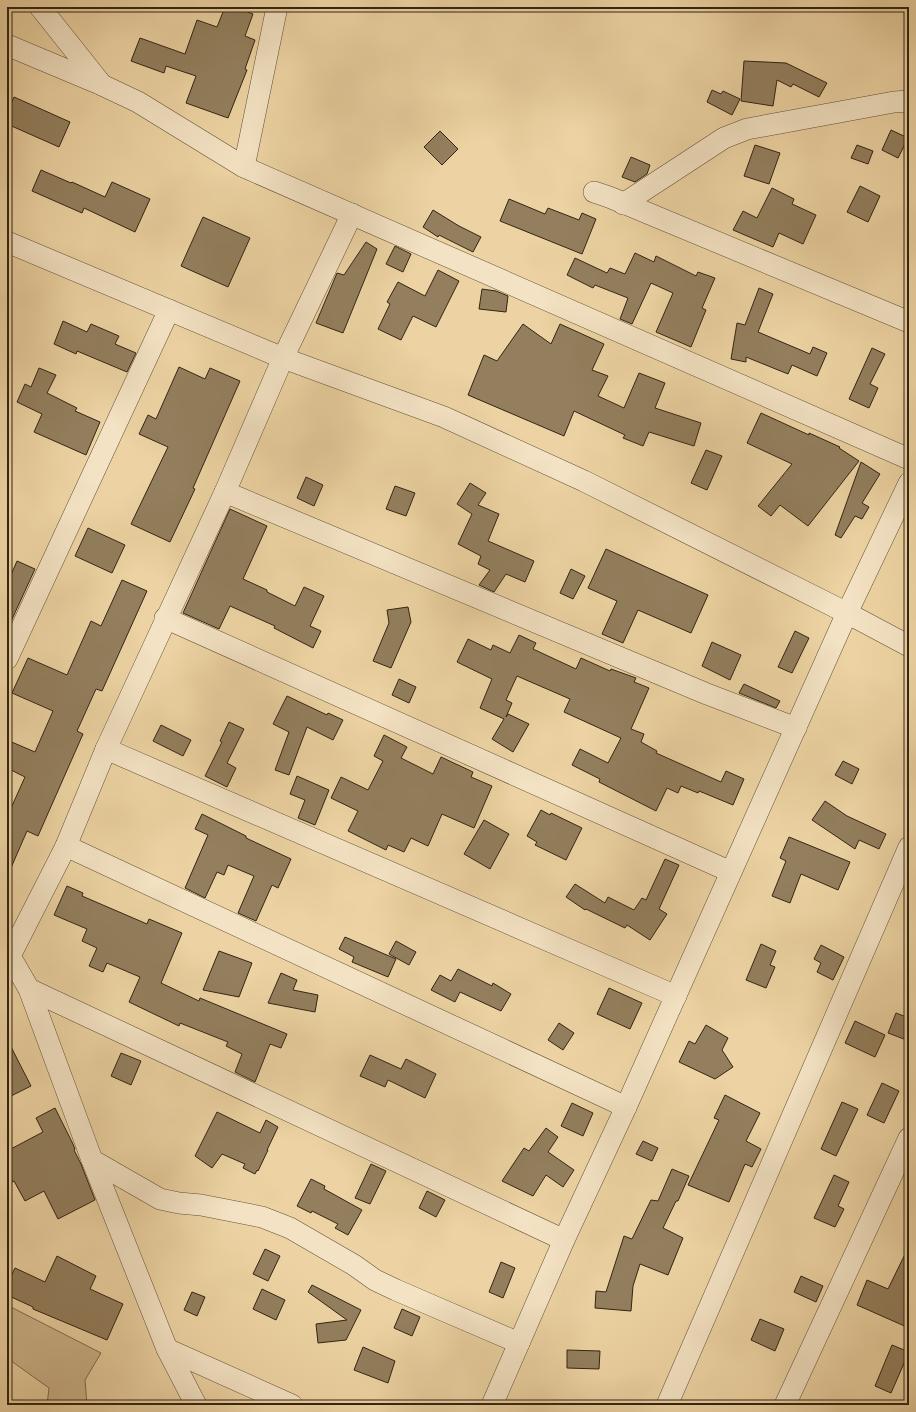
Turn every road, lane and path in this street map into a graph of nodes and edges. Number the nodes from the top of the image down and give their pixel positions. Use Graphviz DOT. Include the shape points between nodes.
graph roads {
  1 [pos="40,7"];
  2 [pos="277,7"];
  3 [pos="7,45"];
  4 [pos="102,85"];
  5 [pos="909,100"];
  6 [pos="244,167"];
  7 [pos="594,192"];
  8 [pos="623,204"];
  9 [pos="352,214"];
  10 [pos="7,243"];
  11 [pos="169,310"];
  12 [pos="909,322"];
  13 [pos="283,358"];
  14 [pos="909,459"];
  15 [pos="909,483"];
  16 [pos="225,492"];
  17 [pos="847,613"];
  18 [pos="165,618"];
  19 [pos="909,646"];
  20 [pos="7,659"];
  21 [pos="796,728"];
  22 [pos="106,749"];
  23 [pos="66,846"];
  24 [pos="909,847"];
  25 [pos="731,872"];
  26 [pos="9,954"];
  27 [pos="29,989"];
  28 [pos="676,996"];
  29 [pos="626,1107"];
  30 [pos="909,1138"];
  31 [pos="92,1160"];
  32 [pos="564,1240"];
  33 [pos="519,1343"];
  34 [pos="167,1349"];
  35 [pos="196,1405"];
  36 [pos="292,1405"];
  37 [pos="492,1405"];
  38 [pos="667,1405"];
  39 [pos="785,1405"];
  1 -- 4 [label="street"];
  2 -- 6 [label="street"];
  3 -- 4 [label="street"];
  4 -- 6 [label="street" via="138,102"];
  5 -- 8 [label="street" via="747,129 724,138"];
  6 -- 9 [label="street"];
  7 -- 8 [label="street"];
  8 -- 12 [label="street"];
  9 -- 13 [label="street"];
  9 -- 14 [label="street"];
  10 -- 11 [label="street"];
  11 -- 13 [label="street"];
  11 -- 20 [label="street"];
  13 -- 16 [label="street"];
  13 -- 17 [label="street" via="444,417 584,481"];
  15 -- 17 [label="street"];
  16 -- 18 [label="street"];
  16 -- 21 [label="street" via="699,691"];
  17 -- 19 [label="street"];
  17 -- 21 [label="street"];
  18 -- 22 [label="street"];
  18 -- 25 [label="street"];
  21 -- 25 [label="street"];
  22 -- 23 [label="street"];
  22 -- 28 [label="street"];
  23 -- 26 [label="street"];
  23 -- 29 [label="street"];
  24 -- 38 [label="street"];
  25 -- 28 [label="street"];
  26 -- 27 [label="street"];
  27 -- 31 [label="street"];
  27 -- 32 [label="street"];
  28 -- 29 [label="street"];
  29 -- 32 [label="street"];
  30 -- 39 [label="street"];
  31 -- 33 [label="street" via="160,1198 262,1218 290,1228 375,1280"];
  31 -- 34 [label="street"];
  32 -- 33 [label="street"];
  33 -- 37 [label="street"];
  34 -- 35 [label="street"];
  34 -- 36 [label="street"];
}
